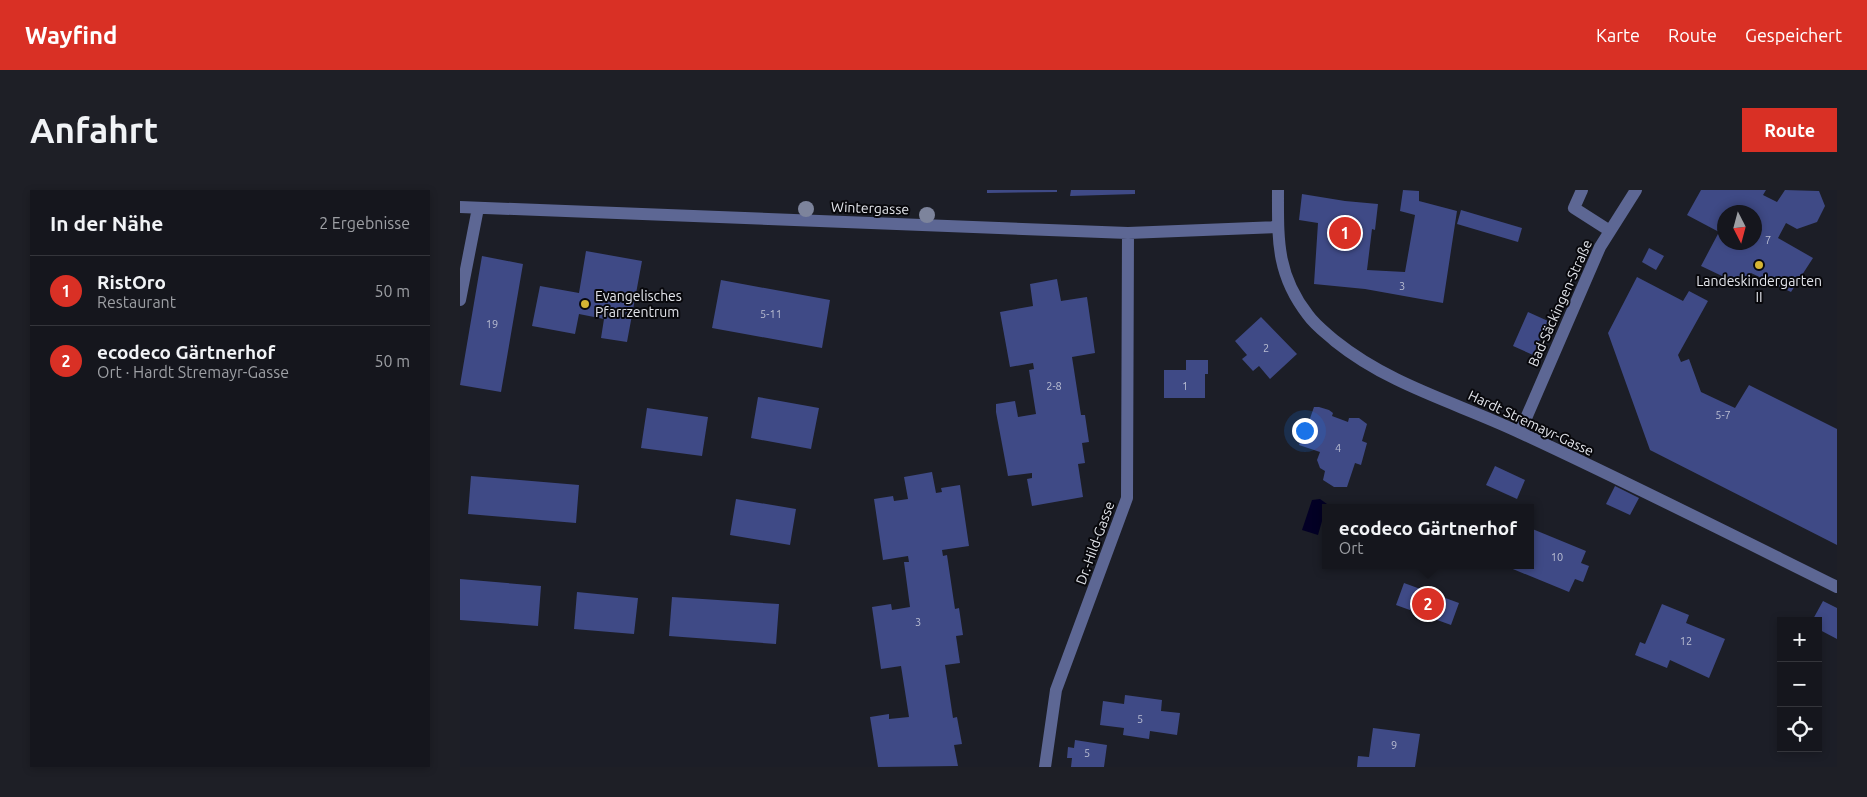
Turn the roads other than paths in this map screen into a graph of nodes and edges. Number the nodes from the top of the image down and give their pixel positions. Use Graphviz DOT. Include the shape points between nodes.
graph roads {
  1 [pos="1278,190"];
  2 [pos="1582,190"];
  3 [pos="1636,190"];
  4 [pos="460,207"];
  5 [pos="478,208"];
  6 [pos="1278,227"];
  7 [pos="1610,231"];
  8 [pos="1128,233"];
  9 [pos="460,300"];
  10 [pos="1520,432"];
  11 [pos="1837,587"];
  12 [pos="1045,767"];
  1 -- 6 [label="street, Hardt Stremayr-Gasse"];
  2 -- 7 [label="street" via="1574,208"];
  3 -- 7 [label="street, Bad-Säckingen-Straße"];
  4 -- 5 [label="street, Wintergasse"];
  5 -- 8 [label="street, Wintergasse"];
  5 -- 9 [label="street"];
  6 -- 8 [label="street, Wintergasse"];
  6 -- 10 [label="street, Hardt Stremayr-Gasse" via="1279,252 1287,278 1297,300 1322,330 1388,376"];
  7 -- 10 [label="street, Bad-Säckingen-Straße" via="1600,247"];
  8 -- 12 [label="street, Dr.-Hild-Gasse" via="1127,498 1056,690"];
  10 -- 11 [label="street, Hardt Stremayr-Gasse"];
}
